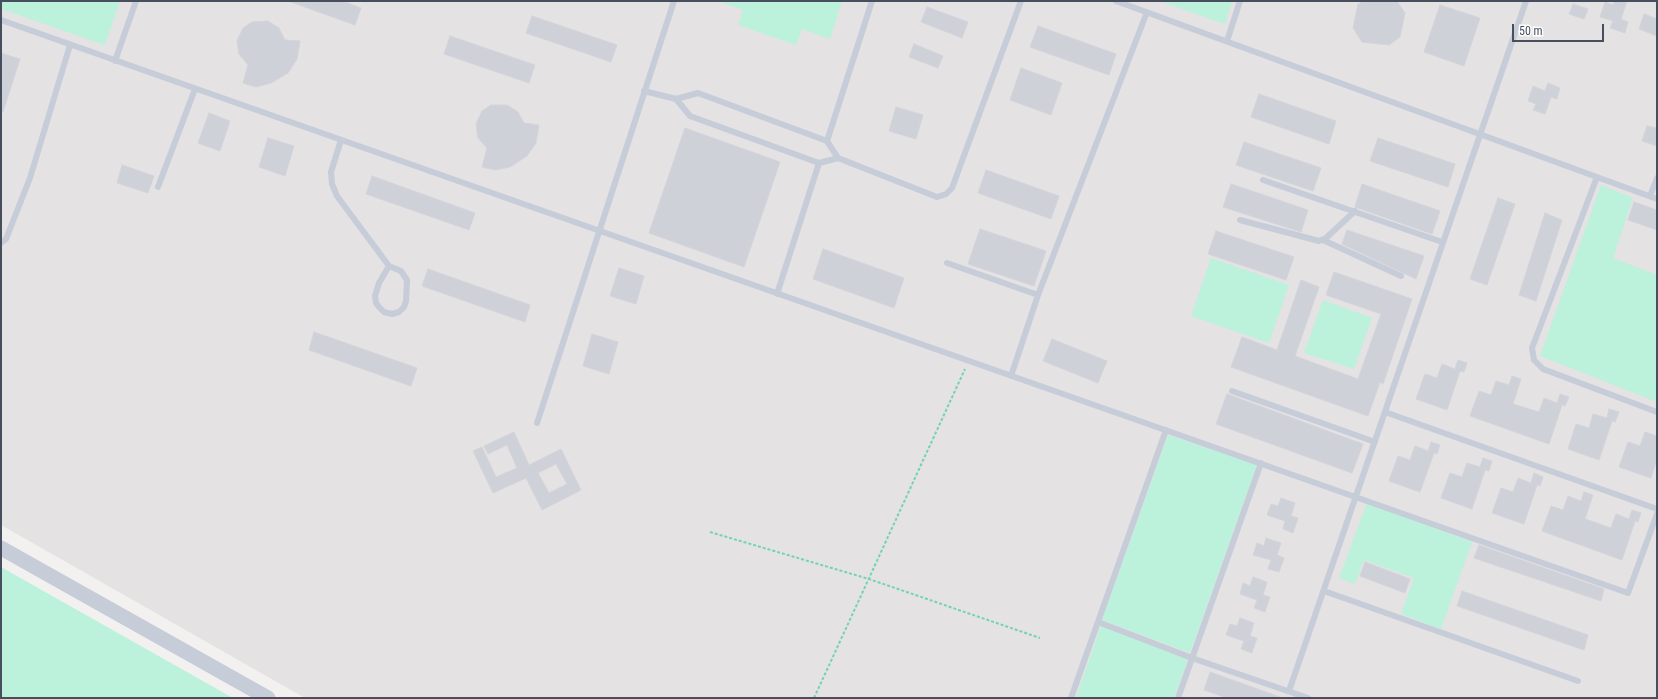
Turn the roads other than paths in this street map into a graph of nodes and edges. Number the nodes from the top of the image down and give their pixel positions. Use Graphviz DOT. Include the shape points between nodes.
graph roads {
  1 [pos="136,1"];
  2 [pos="674,1"];
  3 [pos="872,1"];
  4 [pos="1021,1"];
  5 [pos="1116,1"];
  6 [pos="1240,1"];
  7 [pos="1526,1"];
  8 [pos="1147,12"];
  9 [pos="1,20"];
  10 [pos="1227,41"];
  11 [pos="70,45"];
  12 [pos="116,61"];
  13 [pos="195,89"];
  14 [pos="644,92"];
  15 [pos="676,99"];
  16 [pos="1480,133"];
  17 [pos="341,140"];
  18 [pos="827,141"];
  19 [pos="838,158"];
  20 [pos="819,163"];
  21 [pos="1597,177"];
  22 [pos="1657,178"];
  23 [pos="1263,180"];
  24 [pos="158,187"];
  25 [pos="1650,196"];
  26 [pos="1657,199"];
  27 [pos="1355,211"];
  28 [pos="1240,220"];
  29 [pos="598,231"];
  30 [pos="1323,240"];
  31 [pos="1442,242"];
  32 [pos="1,243"];
  33 [pos="947,263"];
  34 [pos="390,266"];
  35 [pos="1401,276"];
  36 [pos="777,294"];
  37 [pos="1038,295"];
  38 [pos="1010,376"];
  39 [pos="1232,391"];
  40 [pos="1385,412"];
  41 [pos="1657,412"];
  42 [pos="537,423"];
  43 [pos="1166,430"];
  44 [pos="1375,442"];
  45 [pos="1261,464"];
  46 [pos="1356,497"];
  47 [pos="1657,509"];
  48 [pos="1657,514"];
  49 [pos="1,548"];
  50 [pos="1324,590"];
  51 [pos="1098,622"];
  52 [pos="1192,658"];
  53 [pos="1578,681"];
  54 [pos="1289,691"];
  55 [pos="268,698"];
  56 [pos="1071,698"];
  57 [pos="1178,698"];
  58 [pos="1308,698"];
  1 -- 12 [label="lane"];
  2 -- 14 [label="lane"];
  3 -- 18 [label="lane"];
  4 -- 19 [label="lane" via="952,188 946,194 937,197"];
  5 -- 8 [label="lane"];
  6 -- 10 [label="lane"];
  7 -- 16 [label="lane"];
  8 -- 10 [label="lane"];
  8 -- 37 [label="lane"];
  9 -- 11 [label="lane"];
  10 -- 16 [label="lane"];
  11 -- 12 [label="lane"];
  11 -- 32 [label="lane" via="30,178 6,239"];
  12 -- 13 [label="lane"];
  13 -- 17 [label="lane"];
  13 -- 24 [label="lane"];
  14 -- 15 [label="lane"];
  14 -- 29 [label="lane"];
  15 -- 18 [label="lane" via="698,93"];
  15 -- 20 [label="lane" via="690,116"];
  16 -- 21 [label="lane"];
  16 -- 31 [label="lane"];
  17 -- 29 [label="lane"];
  17 -- 34 [label="lane" via="331,172 332,184 337,196"];
  18 -- 19 [label="lane"];
  19 -- 20 [label="lane"];
  20 -- 36 [label="lane"];
  21 -- 25 [label="lane"];
  21 -- 41 [label="lane" via="1532,348 1534,360 1543,368"];
  22 -- 25 [label="lane"];
  23 -- 27 [label="lane"];
  25 -- 26 [label="lane"];
  27 -- 30 [label="lane"];
  27 -- 31 [label="lane"];
  28 -- 30 [label="lane"];
  29 -- 36 [label="lane"];
  29 -- 42 [label="lane"];
  30 -- 35 [label="lane"];
  31 -- 40 [label="lane"];
  33 -- 37 [label="lane"];
  34 -- 34 [label="lane" via="379,282 375,296 379,307 384,312 392,314 404,307 407,280 401,271"];
  36 -- 38 [label="lane"];
  37 -- 38 [label="lane"];
  38 -- 43 [label="lane"];
  39 -- 44 [label="lane"];
  40 -- 44 [label="lane"];
  40 -- 47 [label="lane"];
  43 -- 45 [label="lane"];
  43 -- 51 [label="lane"];
  44 -- 46 [label="lane"];
  45 -- 46 [label="lane"];
  45 -- 52 [label="lane"];
  46 -- 48 [label="lane" via="1628,593"];
  46 -- 50 [label="lane"];
  49 -- 55 [label="street"];
  50 -- 53 [label="lane"];
  50 -- 54 [label="lane"];
  51 -- 52 [label="lane"];
  51 -- 56 [label="lane"];
  52 -- 54 [label="lane"];
  52 -- 57 [label="lane"];
  54 -- 58 [label="lane"];
}
